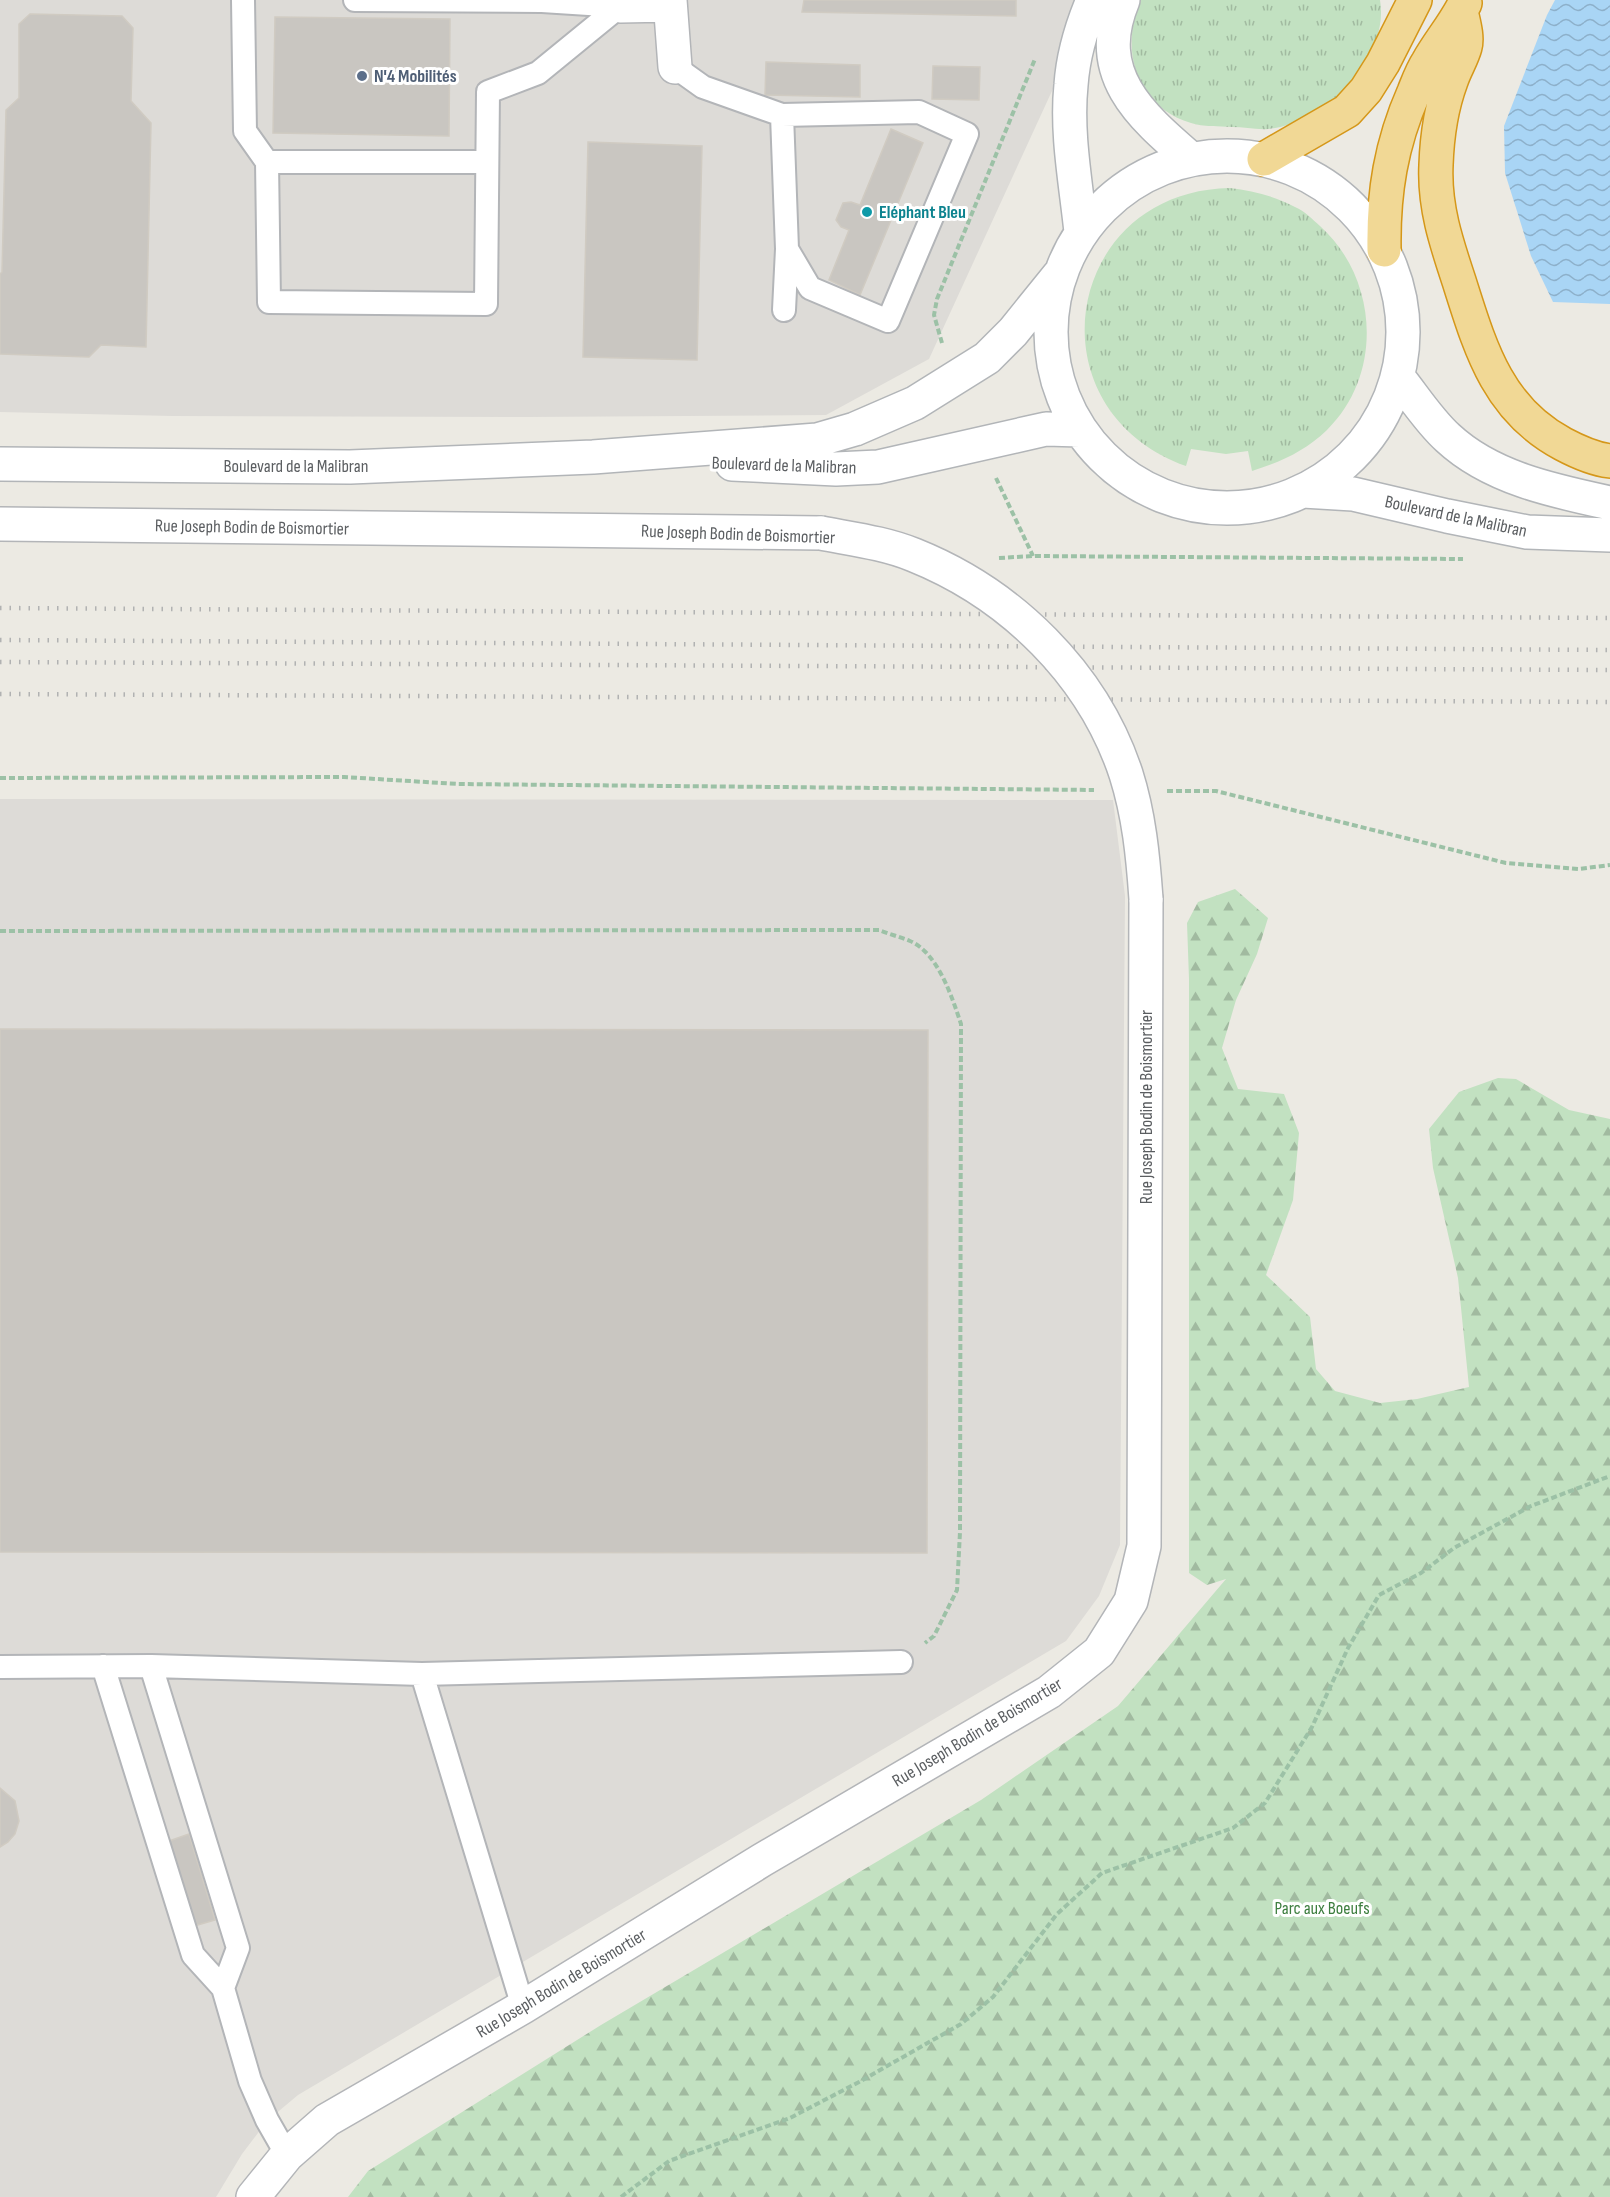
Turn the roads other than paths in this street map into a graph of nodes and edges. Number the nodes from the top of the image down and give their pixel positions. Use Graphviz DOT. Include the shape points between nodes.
graph roads {
  1 [pos="243,0"];
  2 [pos="356,0"];
  3 [pos="1093,0"];
  4 [pos="1123,0"];
  5 [pos="1415,0"];
  6 [pos="670,3"];
  7 [pos="1464,5"];
  8 [pos="620,6"];
  9 [pos="675,67"];
  10 [pos="782,115"];
  11 [pos="1191,159"];
  12 [pos="1264,159"];
  13 [pos="267,162"];
  14 [pos="487,162"];
  15 [pos="1081,232"];
  16 [pos="787,249"];
  17 [pos="1384,250"];
  18 [pos="1059,275"];
  19 [pos="784,310"];
  20 [pos="1398,377"];
  21 [pos="1080,430"];
  22 [pos="593,457"];
  23 [pos="1610,461"];
  24 [pos="0,464"];
  25 [pos="1303,491"];
  26 [pos="1610,502"];
  27 [pos="0,524"];
  28 [pos="1610,535"];
  29 [pos="900,1662"];
  30 [pos="103,1666"];
  31 [pos="151,1666"];
  32 [pos="0,1667"];
  33 [pos="422,1674"];
  34 [pos="223,1989"];
  35 [pos="523,2007"];
  36 [pos="286,2155"];
  37 [pos="253,2197"];
  1 -- 13 [label="lane" via="245,131"];
  2 -- 8 [label="lane" via="542,1"];
  3 -- 15 [label="street" via="1071,84 1071,133"];
  4 -- 11 [label="street" via="1112,45 1119,78 1146,119"];
  5 -- 12 [label="highway" via="1383,63 1347,111"];
  6 -- 8 [label="street"];
  6 -- 9 [label="street"];
  7 -- 17 [label="highway" via="1426,64 1403,116 1388,175"];
  7 -- 23 [label="highway" via="1466,45 1443,108 1435,195 1476,336 1500,387 1520,412 1544,434 1575,450"];
  8 -- 14 [label="lane" via="538,73 488,92"];
  9 -- 10 [label="lane" via="703,87"];
  10 -- 16 [label="lane"];
  10 -- 16 [label="lane" via="920,112 966,134 888,321 810,288"];
  11 -- 12 [label="street" via="1227,155"];
  11 -- 15 [label="street" via="1159,169 1129,185 1103,206"];
  12 -- 17 [label="street" via="1301,171 1334,191 1362,218"];
  13 -- 14 [label="lane"];
  13 -- 14 [label="lane" via="269,302 486,304"];
  15 -- 18 [label="street"];
  16 -- 19 [label="lane"];
  17 -- 20 [label="street" via="1403,312"];
  18 -- 21 [label="street" via="1050,339 1054,371 1064,402"];
  18 -- 22 [label="street, Boulevard de la Malibran" via="987,358 915,403 855,429 817,440"];
  20 -- 25 [label="street" via="1387,406 1353,456 1330,476"];
  20 -- 26 [label="street" via="1447,438 1473,458 1542,487"];
  21 -- 22 [label="street, Boulevard de la Malibran" via="1046,429 878,467 836,469"];
  21 -- 25 [label="street" via="1123,475 1180,502 1242,508"];
  22 -- 24 [label="street, Boulevard de la Malibran" via="350,467"];
  25 -- 28 [label="street, Boulevard de la Malibran" via="1353,494 1527,532"];
  27 -- 35 [label="street, Rue Joseph Bodin de Boismortier, bridge" via="821,533 879,545 913,554 954,574 1013,612 1082,686 1126,773 1142,843 1146,899 1144,1546 1131,1601 1099,1652 1050,1692 762,1860"];
  29 -- 33 [label="lane"];
  30 -- 31 [label="lane"];
  30 -- 32 [label="lane"];
  30 -- 34 [label="lane" via="194,1955"];
  31 -- 33 [label="lane"];
  31 -- 34 [label="lane" via="238,1948"];
  33 -- 35 [label="lane"];
  34 -- 36 [label="lane" via="250,2081"];
  35 -- 36 [label="street, Rue Joseph Bodin de Boismortier" via="327,2120"];
  36 -- 37 [label="street, Rue Joseph Bodin de Boismortier"];
}
